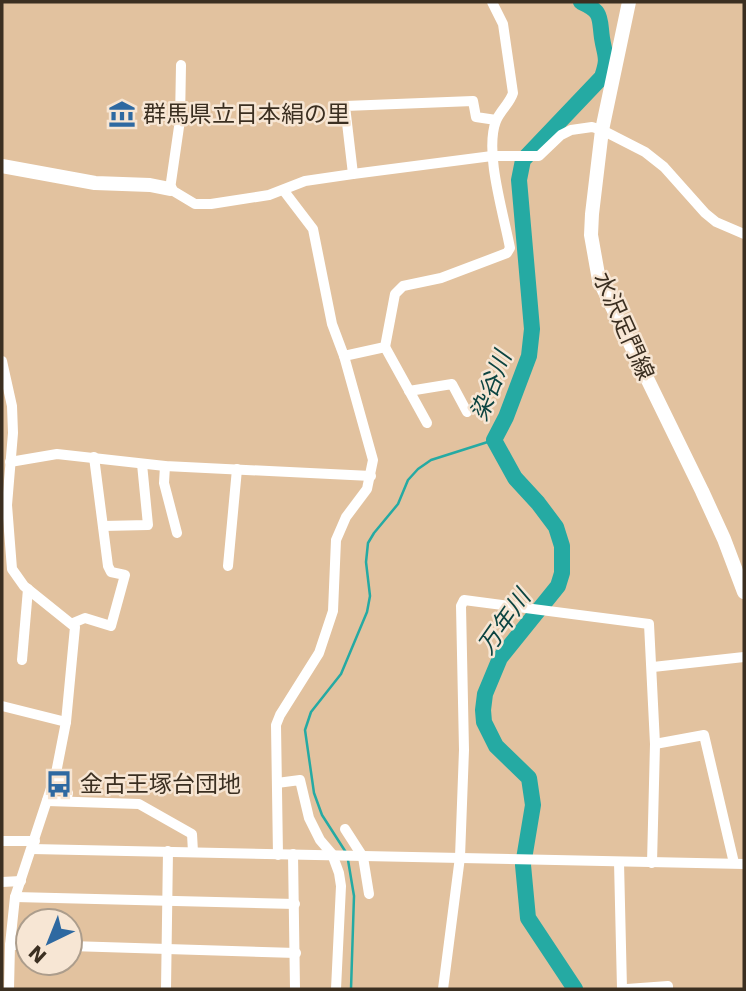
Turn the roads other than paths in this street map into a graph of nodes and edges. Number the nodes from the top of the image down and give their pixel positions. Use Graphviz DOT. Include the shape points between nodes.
graph roads {
  1 [pos="492,2"];
  2 [pos="629,2"];
  3 [pos="181,65"];
  4 [pos="496,120"];
  5 [pos="602,130"];
  6 [pos="492,156"];
  7 [pos="2,166"];
  8 [pos="353,174"];
  9 [pos="170,190"];
  10 [pos="285,191"];
  11 [pos="744,234"];
  12 [pos="385,347"];
  13 [pos="344,356"];
  14 [pos="2,361"];
  15 [pos="409,391"];
  16 [pos="467,412"];
  17 [pos="427,423"];
  18 [pos="94,457"];
  19 [pos="10,463"];
  20 [pos="142,464"];
  21 [pos="165,466"];
  22 [pos="237,469"];
  23 [pos="371,476"];
  24 [pos="5,483"];
  25 [pos="5,523"];
  26 [pos="103,526"];
  27 [pos="177,533"];
  28 [pos="7,565"];
  29 [pos="228,566"];
  30 [pos="28,589"];
  31 [pos="744,592"];
  32 [pos="73,623"];
  33 [pos="744,657"];
  34 [pos="22,660"];
  35 [pos="653,667"];
  36 [pos="2,706"];
  37 [pos="66,722"];
  38 [pos="656,744"];
  39 [pos="56,773"];
  40 [pos="277,783"];
  41 [pos="47,801"];
  42 [pos="66,801"];
  43 [pos="345,829"];
  44 [pos="2,841"];
  45 [pos="33,845"];
  46 [pos="168,851"];
  47 [pos="193,852"];
  48 [pos="293,854"];
  49 [pos="278,855"];
  50 [pos="337,857"];
  51 [pos="358,857"];
  52 [pos="460,858"];
  53 [pos="619,862"];
  54 [pos="652,863"];
  55 [pos="739,864"];
  56 [pos="21,881"];
  57 [pos="2,883"];
  58 [pos="369,894"];
  59 [pos="15,897"];
  60 [pos="168,901"];
  61 [pos="295,904"];
  62 [pos="10,945"];
  63 [pos="14,945"];
  64 [pos="84,946"];
  65 [pos="166,947"];
  66 [pos="296,953"];
  67 [pos="9,989"];
  68 [pos="166,989"];
  69 [pos="295,989"];
  70 [pos="336,989"];
  71 [pos="443,989"];
  72 [pos="625,989"];
  73 [pos="668,989"];
  1 -- 4 [label="street" via="503,24 513,93"];
  2 -- 5 [label="main road, 水沢足門線"];
  3 -- 9 [label="street" via="180,120"];
  4 -- 6 [label="street"];
  4 -- 8 [label="street" via="476,117 473,101 345,106"];
  5 -- 6 [label="street" via="571,130 539,156"];
  5 -- 11 [label="street" via="645,152 705,213"];
  5 -- 31 [label="main road, 水沢足門線" via="591,235 599,280 702,491"];
  6 -- 8 [label="street"];
  6 -- 12 [label="street" via="510,248 441,278 403,286 395,294"];
  7 -- 9 [label="main road" via="94,183"];
  8 -- 10 [label="street" via="305,181"];
  9 -- 10 [label="street" via="202,205"];
  10 -- 13 [label="street" via="313,229 332,324"];
  12 -- 13 [label="street"];
  12 -- 15 [label="street"];
  13 -- 23 [label="street" via="373,460"];
  14 -- 19 [label="street" via="12,406"];
  15 -- 16 [label="street" via="452,384"];
  15 -- 17 [label="street"];
  18 -- 19 [label="street" via="57,454"];
  18 -- 20 [label="street"];
  18 -- 26 [label="street"];
  19 -- 24 [label="street"];
  20 -- 21 [label="street"];
  20 -- 26 [label="street" via="148,524"];
  21 -- 22 [label="street"];
  21 -- 27 [label="street" via="164,483"];
  22 -- 23 [label="street"];
  22 -- 29 [label="street"];
  23 -- 40 [label="street" via="336,540 333,611 318,653 276,725"];
  24 -- 25 [label="street"];
  25 -- 28 [label="street"];
  26 -- 32 [label="street" via="109,570 125,575 111,626 85,618"];
  28 -- 30 [label="street"];
  30 -- 32 [label="street"];
  30 -- 34 [label="street"];
  32 -- 37 [label="street"];
  33 -- 35 [label="street"];
  35 -- 38 [label="street"];
  35 -- 52 [label="street" via="649,624 461,601 464,750"];
  36 -- 37 [label="street"];
  37 -- 39 [label="street"];
  38 -- 54 [label="street"];
  38 -- 55 [label="street" via="704,735"];
  39 -- 41 [label="street"];
  39 -- 42 [label="street" via="68,793"];
  40 -- 49 [label="street"];
  40 -- 50 [label="street" via="300,780 309,818 320,840"];
  41 -- 42 [label="street"];
  41 -- 45 [label="street"];
  42 -- 47 [label="street" via="139,804 192,834"];
  43 -- 51 [label="street"];
  44 -- 45 [label="street"];
  45 -- 46 [label="street"];
  45 -- 56 [label="street"];
  46 -- 47 [label="street"];
  46 -- 60 [label="street"];
  47 -- 49 [label="street"];
  48 -- 49 [label="street"];
  48 -- 50 [label="street"];
  48 -- 61 [label="street"];
  50 -- 51 [label="street"];
  50 -- 70 [label="street" via="341,886"];
  51 -- 52 [label="street"];
  51 -- 58 [label="street"];
  52 -- 53 [label="street"];
  52 -- 71 [label="street"];
  53 -- 54 [label="street"];
  53 -- 72 [label="street"];
  54 -- 55 [label="street"];
  56 -- 57 [label="street"];
  56 -- 59 [label="street"];
  59 -- 60 [label="street"];
  59 -- 62 [label="street"];
  60 -- 61 [label="street"];
  60 -- 65 [label="street"];
  61 -- 66 [label="street"];
  62 -- 63 [label="street"];
  62 -- 67 [label="street"];
  64 -- 65 [label="street"];
  65 -- 66 [label="street"];
  65 -- 68 [label="street"];
  66 -- 69 [label="street"];
  72 -- 73 [label="street"];
}
